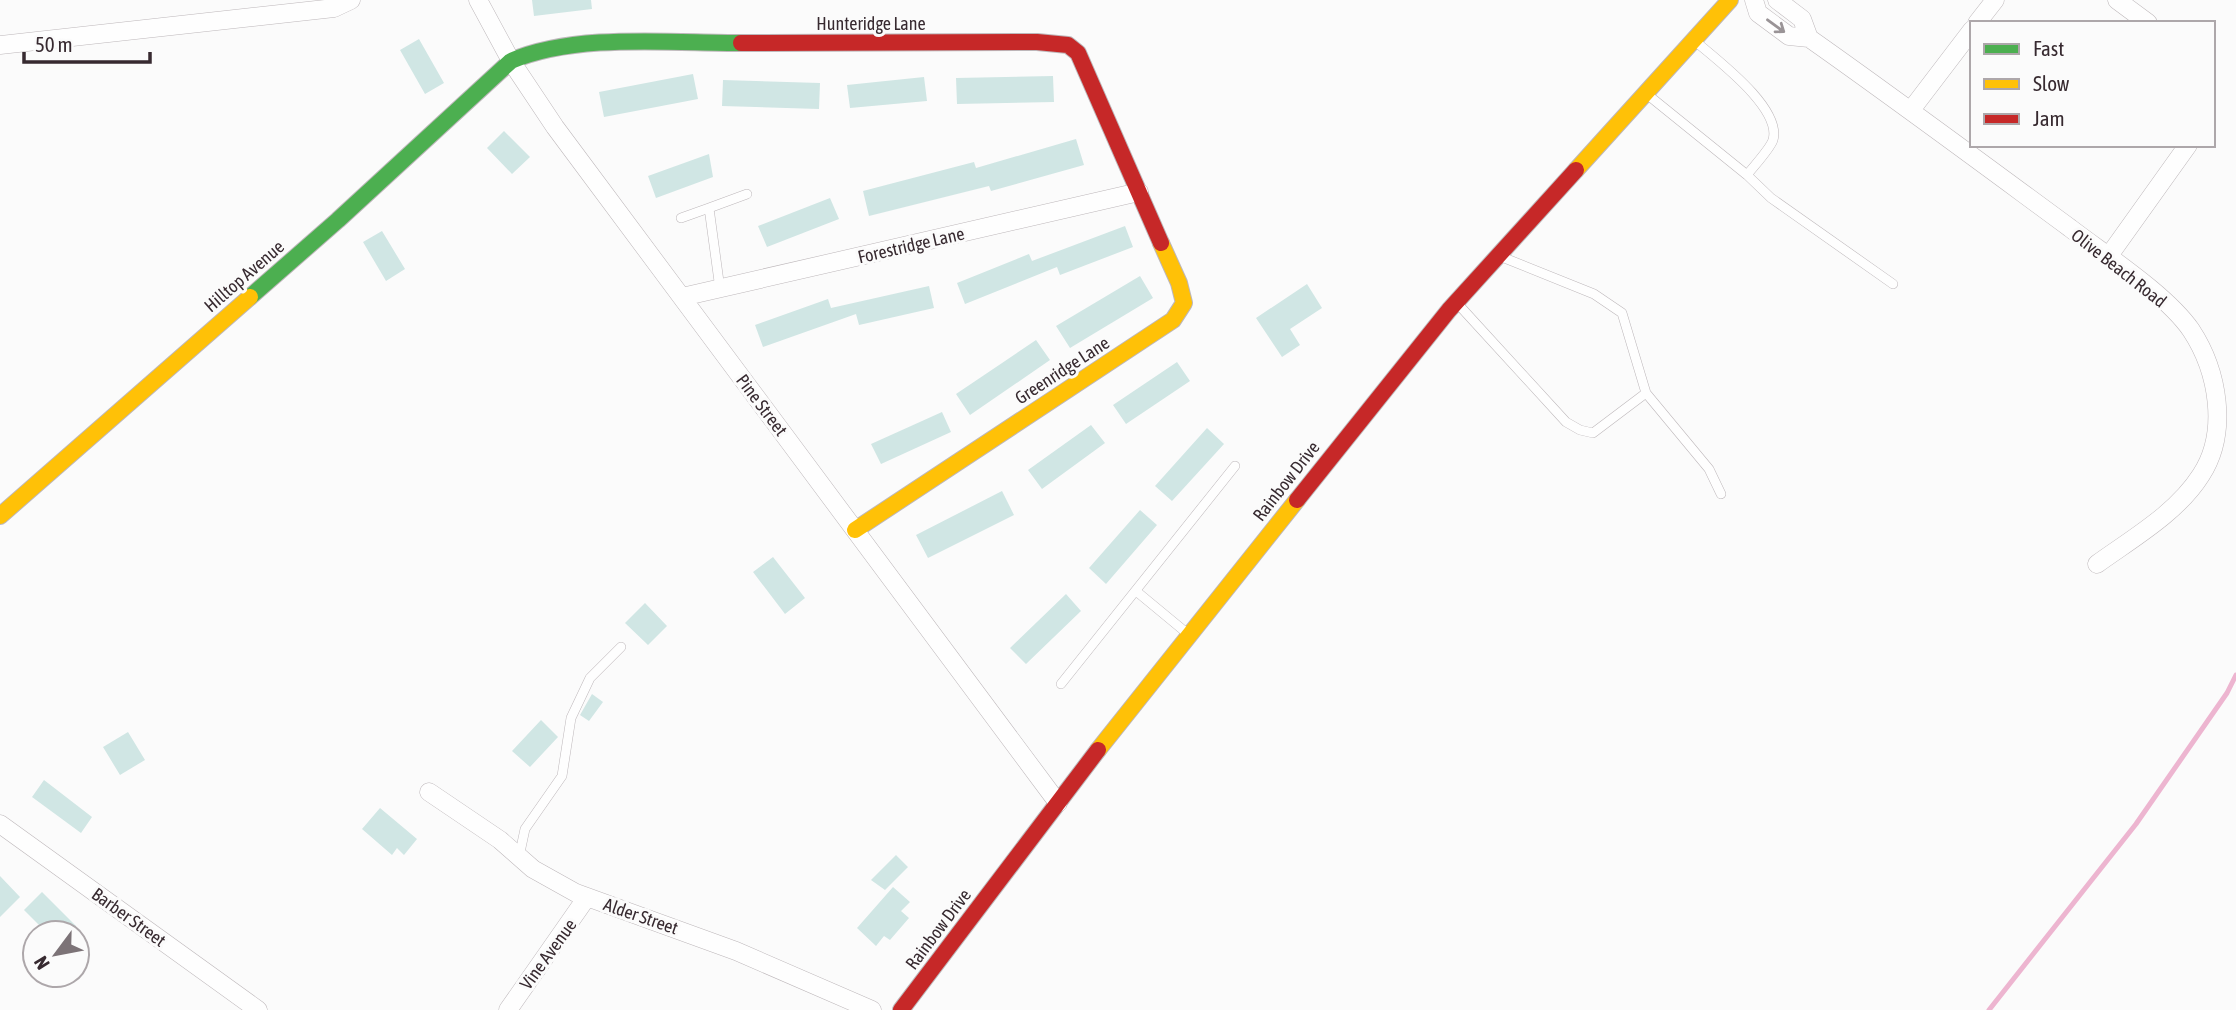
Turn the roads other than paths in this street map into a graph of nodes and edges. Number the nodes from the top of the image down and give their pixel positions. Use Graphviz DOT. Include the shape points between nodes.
graph roads {
  1 [pos="351,0"];
  2 [pos="478,0"];
  3 [pos="1730,0"];
  4 [pos="1754,0"];
  5 [pos="1777,0"];
  6 [pos="1995,0"];
  7 [pos="2117,0"];
  8 [pos="1979,21"];
  9 [pos="2145,21"];
  10 [pos="1970,33"];
  11 [pos="1809,38"];
  12 [pos="1694,40"];
  13 [pos="0,45"];
  14 [pos="511,61"];
  15 [pos="1645,93"];
  16 [pos="1911,110"];
  17 [pos="2187,147"];
  18 [pos="1747,175"];
  19 [pos="1139,192"];
  20 [pos="747,194"];
  21 [pos="709,208"];
  22 [pos="681,218"];
  23 [pos="1497,255"];
  24 [pos="2108,257"];
  25 [pos="1893,284"];
  26 [pos="720,289"];
  27 [pos="682,297"];
  28 [pos="1456,302"];
  29 [pos="1646,393"];
  30 [pos="1235,466"];
  31 [pos="1721,494"];
  32 [pos="0,516"];
  33 [pos="855,530"];
  34 [pos="2097,564"];
  35 [pos="1136,591"];
  36 [pos="1189,635"];
  37 [pos="621,647"];
  38 [pos="1061,684"];
  39 [pos="429,792"];
  40 [pos="1058,803"];
  41 [pos="0,824"];
  42 [pos="519,857"];
  43 [pos="587,897"];
  44 [pos="258,1010"];
  45 [pos="508,1010"];
  46 [pos="872,1010"];
  47 [pos="901,1010"];
  1 -- 13 [label="street" via="334,8"];
  2 -- 14 [label="street, Pine Street"];
  3 -- 12 [label="street, Rainbow Drive"];
  4 -- 11 [label="street, Olive Beach Road, one-way" via="1758,13 1789,36"];
  5 -- 11 [label="street, Olive Beach Road" via="1802,19"];
  6 -- 8 [label="street"];
  7 -- 9 [label="street"];
  10 -- 16 [label="street"];
  11 -- 16 [label="street, Olive Beach Road"];
  12 -- 15 [label="street, Rainbow Drive"];
  12 -- 18 [label="lane" via="1767,110 1773,141"];
  14 -- 19 [label="street, Hunteridge Lane" via="532,52 584,43 1068,45 1078,53"];
  14 -- 27 [label="street, Pine Street"];
  14 -- 32 [label="street, Hilltop Avenue" via="338,220"];
  15 -- 18 [label="lane"];
  15 -- 23 [label="street, Rainbow Drive"];
  16 -- 24 [label="street, Olive Beach Road"];
  17 -- 24 [label="street"];
  18 -- 25 [label="lane" via="1771,198"];
  19 -- 26 [label="street, Forestridge Lane"];
  19 -- 33 [label="street, Greenridge Lane" via="1180,283 1184,303 1173,320"];
  20 -- 21 [label="lane"];
  21 -- 22 [label="lane"];
  21 -- 26 [label="lane"];
  23 -- 28 [label="street, Rainbow Drive"];
  23 -- 29 [label="lane" via="1594,294 1622,313"];
  24 -- 34 [label="street, Olive Beach Road" via="2164,301 2190,329 2208,360 2217,394 2216,439 2202,475 2169,511"];
  26 -- 27 [label="street, Forestridge Lane"];
  27 -- 33 [label="street, Pine Street"];
  28 -- 29 [label="lane" via="1566,422 1580,430 1593,433"];
  28 -- 36 [label="street, Rainbow Drive"];
  29 -- 31 [label="lane" via="1709,469"];
  30 -- 35 [label="lane"];
  33 -- 40 [label="street, Pine Street"];
  35 -- 36 [label="lane"];
  35 -- 38 [label="lane"];
  36 -- 40 [label="street, Rainbow Drive"];
  37 -- 42 [label="lane" via="590,678 571,718 562,776 525,829"];
  39 -- 42 [label="street, Alder Street"];
  40 -- 47 [label="street, Rainbow Drive"];
  41 -- 44 [label="street, Barber Street"];
  42 -- 43 [label="street, Alder Street"];
  43 -- 45 [label="street, Vine Avenue"];
  43 -- 46 [label="street, Alder Street" via="736,951"];
}
